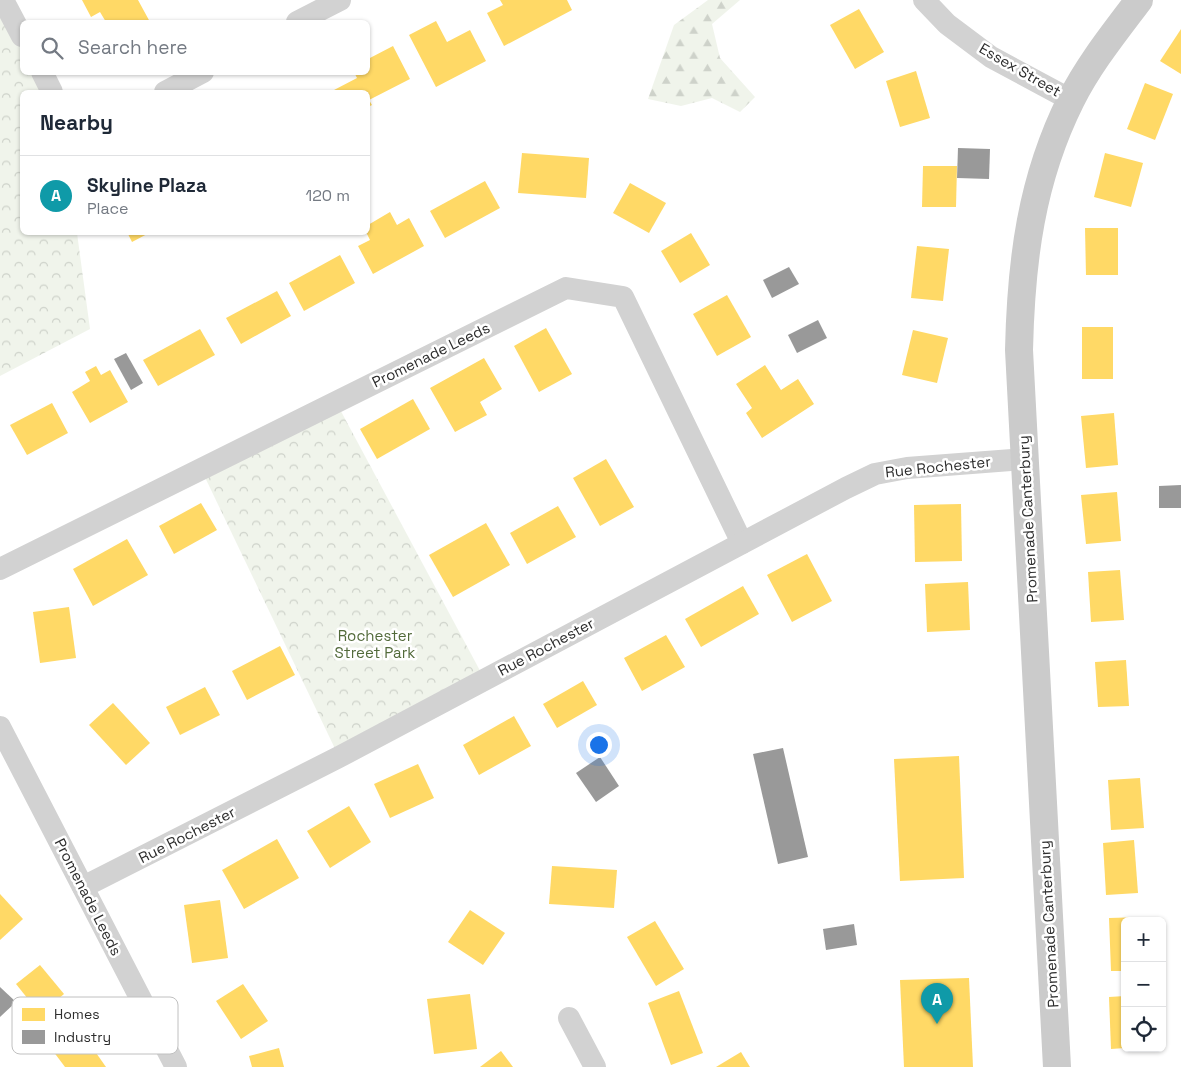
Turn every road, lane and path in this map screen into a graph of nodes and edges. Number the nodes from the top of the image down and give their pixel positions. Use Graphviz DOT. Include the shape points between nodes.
graph roads {
  1 [pos="3,0"];
  2 [pos="340,0"];
  3 [pos="924,0"];
  4 [pos="1139,0"];
  5 [pos="301,20"];
  6 [pos="20,32"];
  7 [pos="44,75"];
  8 [pos="197,75"];
  9 [pos="51,90"];
  10 [pos="169,90"];
  11 [pos="1071,100"];
  12 [pos="1024,459"];
  13 [pos="742,543"];
  14 [pos="0,569"];
  15 [pos="0,727"];
  16 [pos="83,888"];
  17 [pos="140,997"];
  18 [pos="569,1018"];
  19 [pos="169,1054"];
  20 [pos="176,1067"];
  21 [pos="594,1067"];
  22 [pos="1057,1067"];
  1 -- 6 [label="street"];
  2 -- 5 [label="street"];
  3 -- 11 [label="street, Essex Street" via="948,24 991,57"];
  4 -- 11 [label="street, Promenade Canterbury" via="1096,58"];
  7 -- 9 [label="street"];
  8 -- 10 [label="street"];
  11 -- 12 [label="street, Promenade Canterbury" via="1048,153 1030,215 1020,283 1019,350"];
  12 -- 13 [label="street, Rue Rochester" via="907,468 876,474"];
  12 -- 22 [label="street, Promenade Canterbury"];
  13 -- 14 [label="street, Promenade Leeds" via="623,297 566,288"];
  13 -- 16 [label="street, Rue Rochester" via="339,757"];
  15 -- 16 [label="street, Promenade Leeds"];
  16 -- 17 [label="street, Promenade Leeds"];
  18 -- 21 [label="street"];
  19 -- 20 [label="street, Promenade Leeds"];
}
